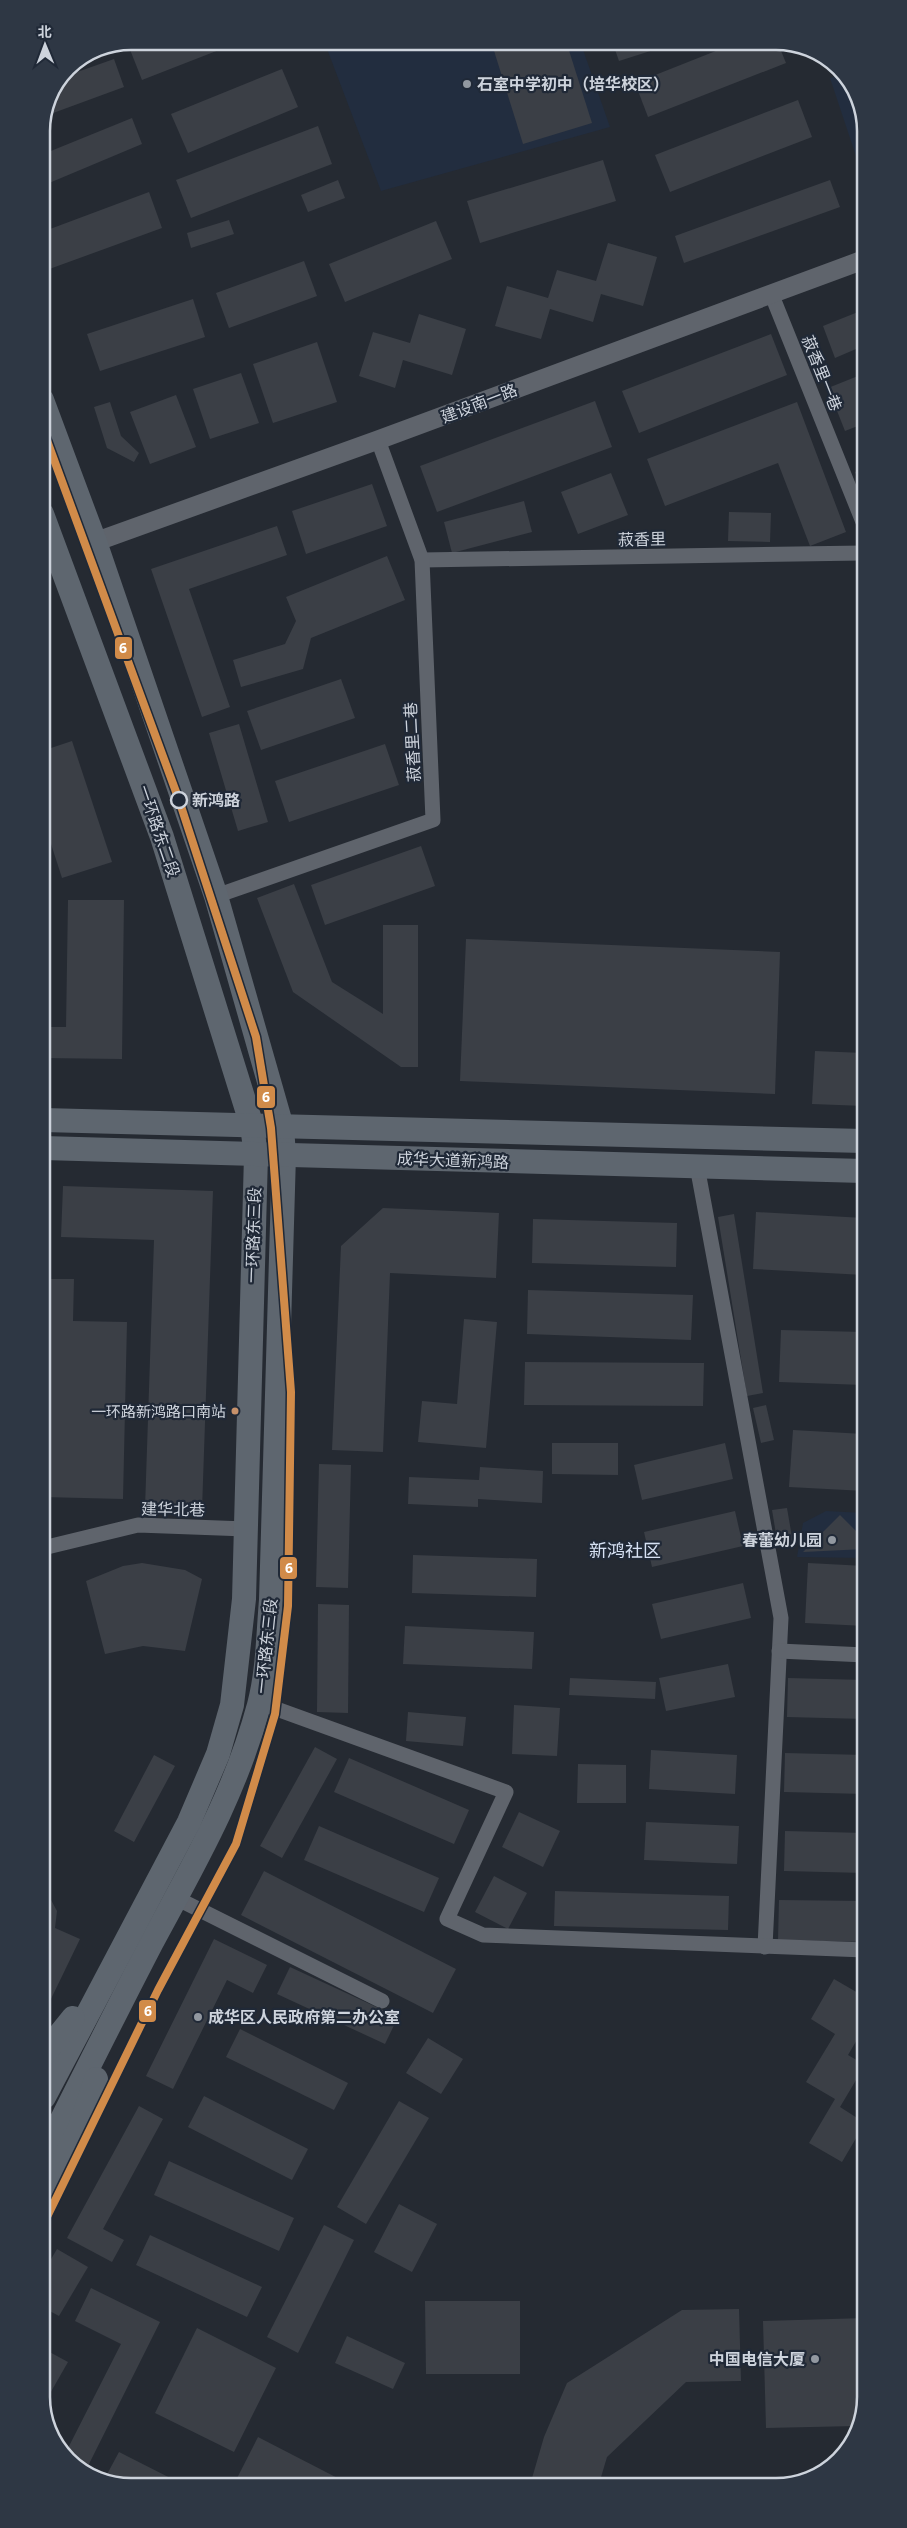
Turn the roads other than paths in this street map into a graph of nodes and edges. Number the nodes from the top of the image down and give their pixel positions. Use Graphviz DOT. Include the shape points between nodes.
graph roads {
  1 [pos="857,262"];
  2 [pos="771,293"];
  3 [pos="50,421"];
  4 [pos="378,440"];
  5 [pos="857,507"];
  6 [pos="95,542"];
  7 [pos="857,553"];
  8 [pos="422,560"];
  9 [pos="50,562"];
  10 [pos="216,896"];
  11 [pos="50,1120"];
  12 [pos="252,1126"];
  13 [pos="282,1127"];
  14 [pos="857,1141"];
  15 [pos="50,1148"];
  16 [pos="256,1155"];
  17 [pos="284,1155"];
  18 [pos="698,1166"];
  19 [pos="857,1171"];
  20 [pos="246,1529"];
  21 [pos="50,1546"];
  22 [pos="779,1651"];
  23 [pos="857,1655"];
  24 [pos="260,1703"];
  25 [pos="176,1898"];
  26 [pos="765,1948"];
  27 [pos="857,1950"];
  28 [pos="106,1975"];
  29 [pos="128,1988"];
  30 [pos="382,2001"];
  31 [pos="50,2041"];
  32 [pos="50,2085"];
  33 [pos="50,2143"];
  34 [pos="50,2186"];
  1 -- 2 [label="street, 建设南一路"];
  2 -- 4 [label="street, 建设南一路"];
  2 -- 5 [label="street, 菽香里一巷"];
  3 -- 6 [label="main road, 一环路东二段"];
  4 -- 6 [label="street, 建设南一路"];
  4 -- 8 [label="street, 菽香里二巷"];
  6 -- 10 [label="main road, 一环路东二段"];
  7 -- 8 [label="street, 菽香里"];
  8 -- 10 [label="street, 菽香里二巷" via="433,820"];
  9 -- 12 [label="main road, 一环路东二段" via="162,836"];
  10 -- 13 [label="main road, 一环路东二段"];
  11 -- 12 [label="main road, 成华大道新鸿路"];
  12 -- 13 [label="main road, 成华大道新鸿路"];
  12 -- 16 [label="main road, 一环路东二段"];
  13 -- 14 [label="main road, 成华大道新鸿路"];
  13 -- 17 [label="main road, 一环路东二段"];
  15 -- 16 [label="main road, 成华大道新鸿路"];
  16 -- 17 [label="main road, 成华大道新鸿路"];
  16 -- 20 [label="main road, 一环路东三段"];
  17 -- 18 [label="main road, 成华大道新鸿路"];
  17 -- 24 [label="main road, 一环路东三段" via="271,1600"];
  18 -- 19 [label="main road, 成华大道新鸿路"];
  18 -- 22 [label="street" via="780,1618"];
  20 -- 21 [label="street, 建华北巷" via="138,1525"];
  20 -- 28 [label="main road, 一环路东三段" via="238,1661 232,1705 218,1754 189,1822"];
  22 -- 23 [label="street"];
  22 -- 26 [label="street"];
  24 -- 25 [label="main road, 一环路东三段" via="229,1795"];
  24 -- 26 [label="street" via="506,1792 447,1919 483,1935"];
  25 -- 29 [label="main road, 一环路东三段"];
  25 -- 30 [label="street"];
  26 -- 27 [label="street"];
  28 -- 31 [label="main road"];
  28 -- 32 [label="main road"];
  29 -- 33 [label="main road"];
  29 -- 34 [label="main road" via="79,2130"];
}
